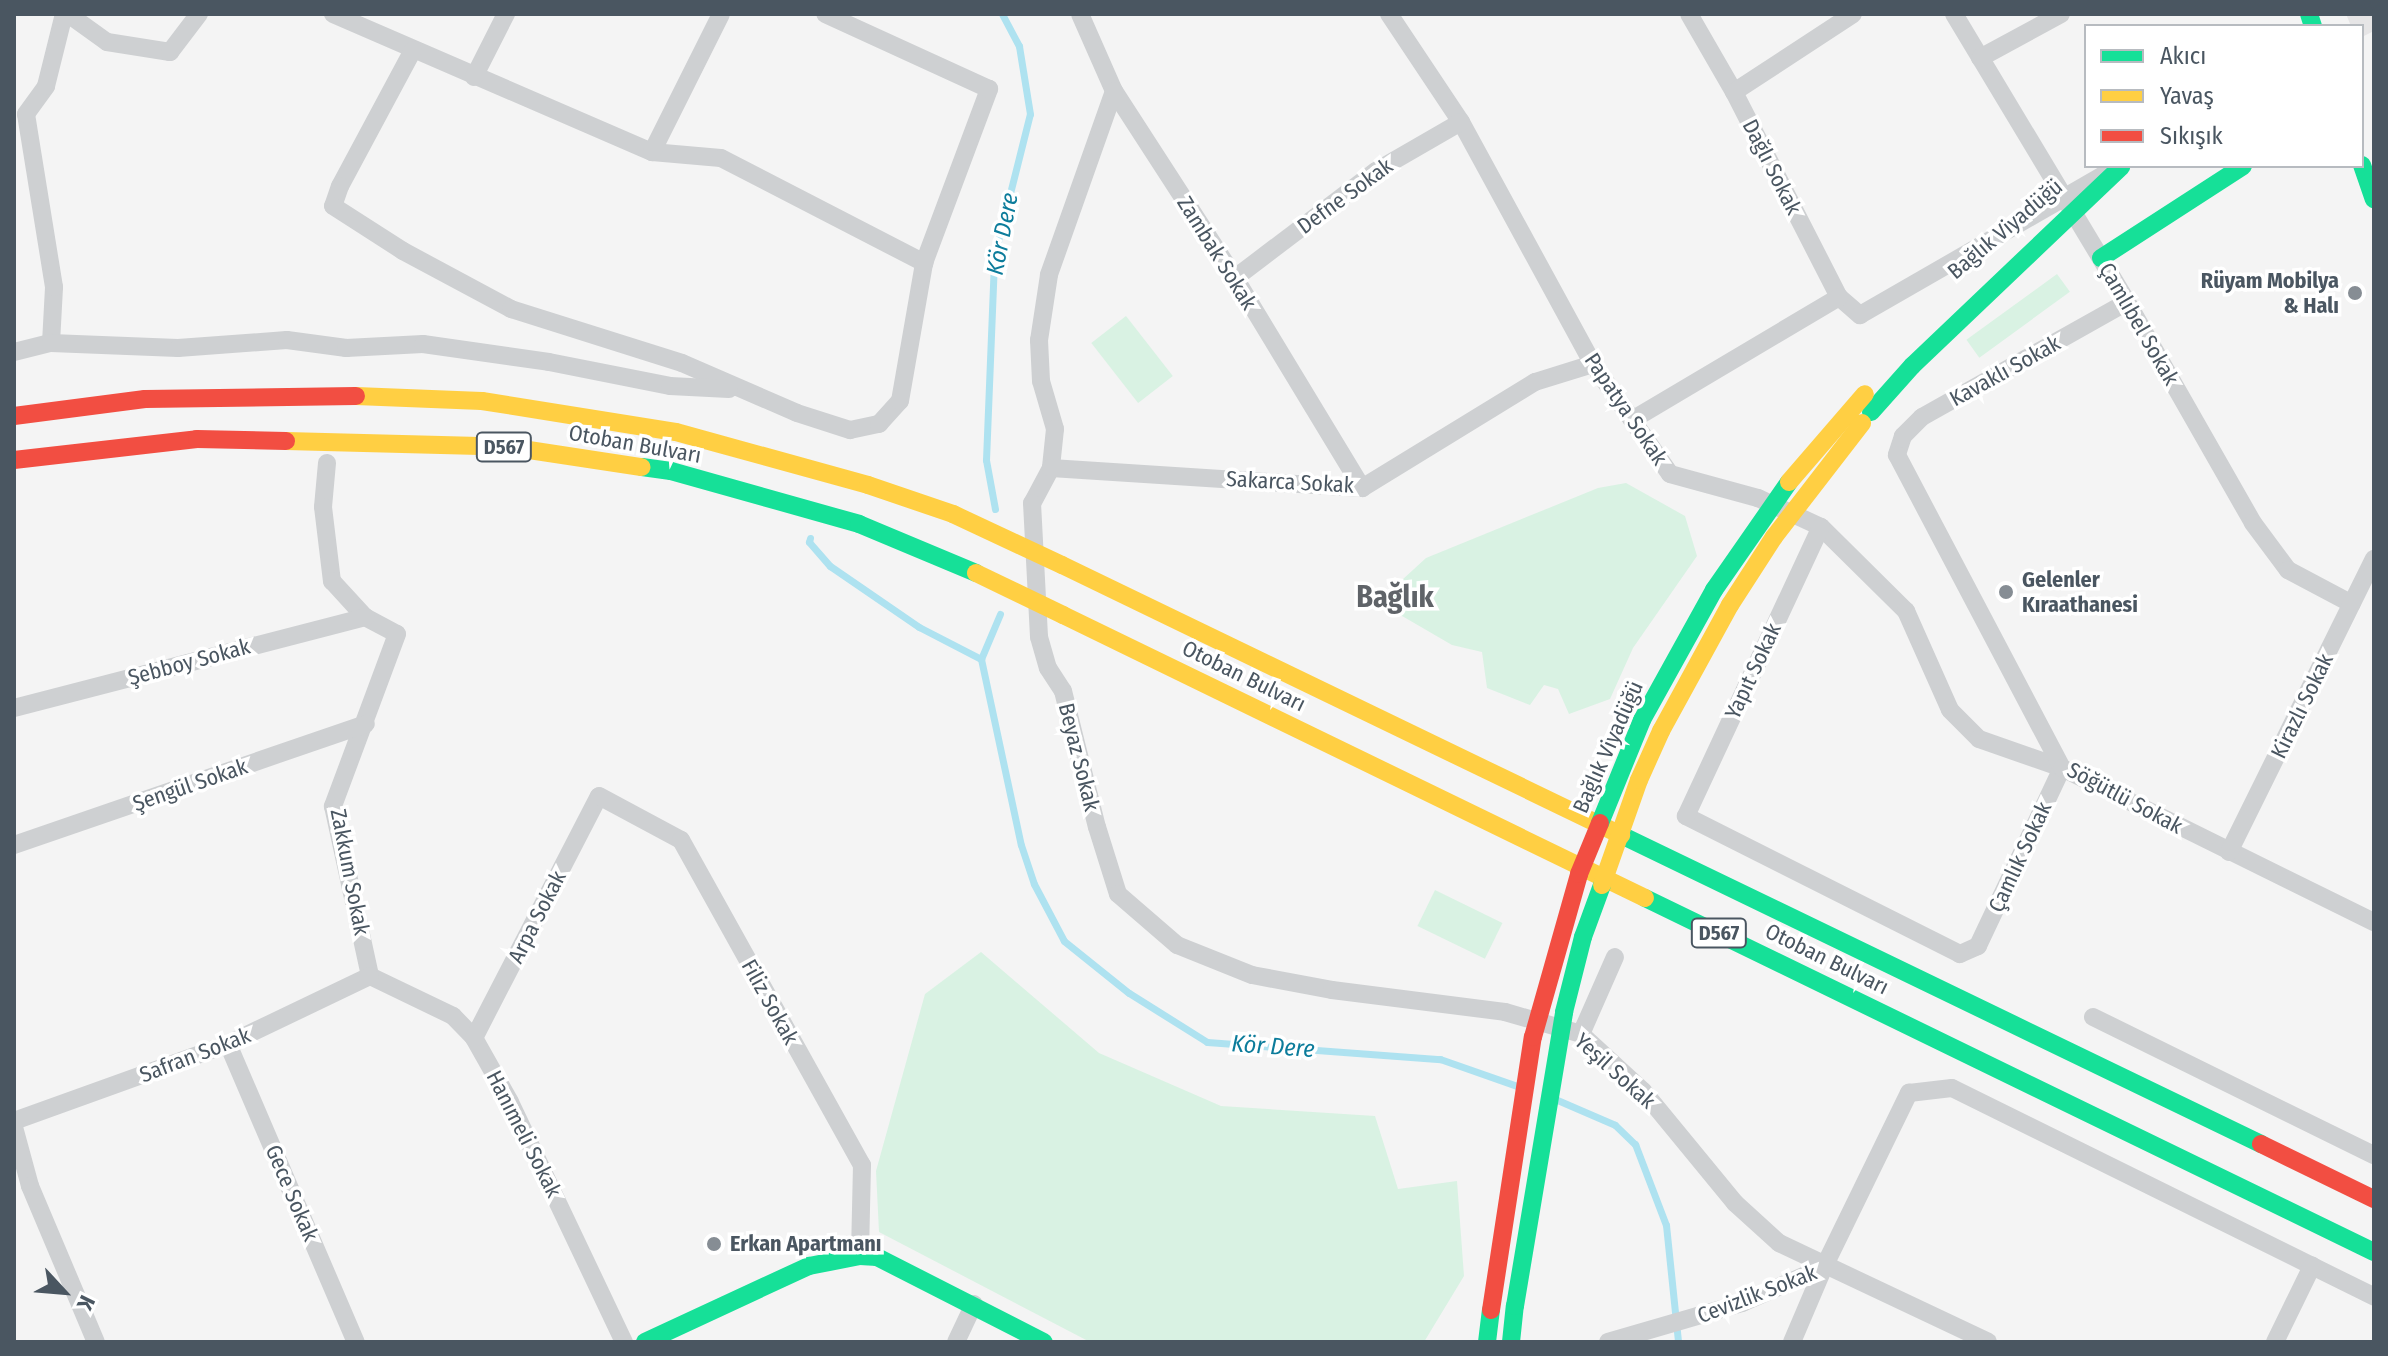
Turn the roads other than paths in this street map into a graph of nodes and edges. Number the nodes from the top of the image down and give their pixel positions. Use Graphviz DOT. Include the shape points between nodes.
graph roads {
  1 [pos="66,14"];
  2 [pos="199,14"];
  3 [pos="333,14"];
  4 [pos="506,14"];
  5 [pos="721,14"];
  6 [pos="825,14"];
  7 [pos="1080,14"];
  8 [pos="1389,14"];
  9 [pos="1689,14"];
  10 [pos="1853,14"];
  11 [pos="1954,14"];
  12 [pos="2061,14"];
  13 [pos="413,50"];
  14 [pos="1980,58"];
  15 [pos="474,77"];
  16 [pos="1114,91"];
  17 [pos="1734,92"];
  18 [pos="20,117"];
  19 [pos="1461,122"];
  20 [pos="652,152"];
  21 [pos="2119,168"];
  22 [pos="2240,168"];
  23 [pos="2363,168"];
  24 [pos="2374,199"];
  25 [pos="2069,206"];
  26 [pos="2101,258"];
  27 [pos="924,263"];
  28 [pos="1235,278"];
  29 [pos="1839,297"];
  30 [pos="2127,302"];
  31 [pos="51,343"];
  32 [pos="14,352"];
  33 [pos="1593,364"];
  34 [pos="744,390"];
  35 [pos="14,416"];
  36 [pos="1632,420"];
  37 [pos="1897,455"];
  38 [pos="14,460"];
  39 [pos="327,463"];
  40 [pos="1051,468"];
  41 [pos="1362,488"];
  42 [pos="1821,527"];
  43 [pos="2374,559"];
  44 [pos="2352,604"];
  45 [pos="365,617"];
  46 [pos="14,708"];
  47 [pos="366,724"];
  48 [pos="2062,768"];
  49 [pos="599,796"];
  50 [pos="14,845"];
  51 [pos="2229,852"];
  52 [pos="2374,922"];
  53 [pos="1978,946"];
  54 [pos="1615,957"];
  55 [pos="1252,975"];
  56 [pos="370,976"];
  57 [pos="2093,1017"];
  58 [pos="1581,1034"];
  59 [pos="474,1038"];
  60 [pos="228,1044"];
  61 [pos="14,1121"];
  62 [pos="14,1127"];
  63 [pos="2371,1148"];
  64 [pos="2374,1199"];
  65 [pos="2374,1252"];
  66 [pos="860,1256"];
  67 [pos="2312,1266"];
  68 [pos="1824,1267"];
  69 [pos="2374,1297"];
  70 [pos="974,1304"];
  71 [pos="1984,1341"];
  72 [pos="96,1342"];
  73 [pos="356,1342"];
  74 [pos="624,1342"];
  75 [pos="645,1342"];
  76 [pos="956,1342"];
  77 [pos="1044,1342"];
  78 [pos="1487,1342"];
  79 [pos="1511,1342"];
  80 [pos="1608,1342"];
  81 [pos="1792,1342"];
  82 [pos="2275,1342"];
  1 -- 2 [label="street" via="107,42 170,52"];
  1 -- 18 [label="street" via="46,86"];
  3 -- 13 [label="street"];
  4 -- 15 [label="street"];
  5 -- 20 [label="street"];
  6 -- 27 [label="street" via="989,89"];
  7 -- 16 [label="street, Zambak Sokak"];
  8 -- 19 [label="street, Papatya Sokak"];
  9 -- 17 [label="street, Dağlı Sokak"];
  10 -- 17 [label="street"];
  11 -- 14 [label="street, Çamlıbel Sokak"];
  12 -- 14 [label="street"];
  13 -- 15 [label="street"];
  13 -- 34 [label="street" via="333,206 511,309 682,363"];
  14 -- 25 [label="street, Çamlıbel Sokak"];
  15 -- 20 [label="street"];
  16 -- 28 [label="street, Zambak Sokak"];
  16 -- 40 [label="street" via="1049,275 1039,340 1041,381 1055,429"];
  17 -- 29 [label="street, Dağlı Sokak"];
  18 -- 31 [label="street" via="54,287"];
  19 -- 28 [label="street, Defne Sokak" via="1376,171"];
  19 -- 33 [label="street, Papatya Sokak"];
  20 -- 27 [label="street" via="721,158"];
  21 -- 25 [label="main road, Bağlık Viyadüğü"];
  22 -- 26 [label="main road"];
  23 -- 24 [label="main road"];
  25 -- 26 [label="street, Çamlıbel Sokak"];
  25 -- 29 [label="street, Dağlı Sokak" via="1860,315"];
  25 -- 78 [label="main road, Bağlık Viyadüğü, bridge" via="1954,303 1796,472 1714,590 1642,720 1579,874 1533,1037"];
  25 -- 79 [label="main road, Bağlık Viyadüğü, bridge" via="1871,412 1790,515 1730,605 1661,731 1583,937 1564,1012"];
  26 -- 30 [label="street, Çamlıbel Sokak"];
  27 -- 34 [label="street" via="900,401 879,424 850,430"];
  28 -- 41 [label="street, Zambak Sokak"];
  29 -- 36 [label="street"];
  30 -- 37 [label="street, Kavaklı Sokak" via="1922,417 1903,436"];
  30 -- 44 [label="street, Çamlıbel Sokak" via="2253,523 2288,570"];
  31 -- 32 [label="street"];
  31 -- 34 [label="street" via="178,348 287,340 346,348 423,344 670,386"];
  33 -- 36 [label="street, Papatya Sokak"];
  33 -- 41 [label="street, Sakarca Sokak" via="1535,382"];
  35 -- 64 [label="main road, Otoban Bulvarı / D567, bridge" via="145,399 310,394 482,401 676,432 868,485 953,514 1062,565"];
  36 -- 42 [label="street, Papatya Sokak" via="1670,474 1758,498"];
  37 -- 48 [label="street, Söğütlü Sokak"];
  38 -- 65 [label="main road, Otoban Bulvarı / D567, bridge" via="197,439 509,447 671,471 859,524 976,573"];
  39 -- 45 [label="street" via="323,507 332,581"];
  40 -- 41 [label="street, Sakarca Sokak"];
  40 -- 55 [label="street, Beyaz Sokak" via="1032,503 1039,637 1048,668 1063,691 1118,894 1177,945"];
  42 -- 48 [label="street, Papatya Sokak" via="1906,611 1950,710 1979,739"];
  42 -- 53 [label="street, Yapıt Sokak" via="1686,816 1960,954"];
  43 -- 44 [label="street, Kirazlı Sokak"];
  44 -- 51 [label="street, Kirazlı Sokak"];
  45 -- 46 [label="street, Şebboy Sokak"];
  45 -- 47 [label="street, Zakkum Sokak" via="397,634"];
  47 -- 50 [label="street, Şengül Sokak"];
  47 -- 56 [label="street, Zakkum Sokak" via="333,806"];
  48 -- 51 [label="street, Söğütlü Sokak"];
  48 -- 53 [label="street, Çamlık Sokak"];
  49 -- 59 [label="street, Arpa Sokak"];
  49 -- 66 [label="street, Filiz Sokak" via="681,840 862,1165"];
  51 -- 52 [label="street, Söğütlü Sokak"];
  54 -- 58 [label="street"];
  55 -- 58 [label="street, Yeşil Sokak" via="1505,1012"];
  56 -- 59 [label="street, Hanımeli Sokak" via="453,1016"];
  56 -- 60 [label="street, Safran Sokak"];
  57 -- 63 [label="street"];
  58 -- 68 [label="street, Yeşil Sokak" via="1643,1091 1735,1203 1779,1243"];
  59 -- 74 [label="street, Hanımeli Sokak"];
  60 -- 61 [label="street, Safran Sokak"];
  60 -- 73 [label="street, Gece Sokak"];
  62 -- 72 [label="street" via="30,1186"];
  66 -- 70 [label="main road" via="877,1257"];
  66 -- 75 [label="main road" via="809,1266"];
  67 -- 68 [label="street" via="1952,1088 1909,1093"];
  67 -- 69 [label="street"];
  67 -- 82 [label="street"];
  68 -- 71 [label="street, Cevizlik Sokak"];
  68 -- 80 [label="street, Cevizlik Sokak" via="1742,1303"];
  68 -- 81 [label="street"];
  70 -- 76 [label="street"];
  70 -- 77 [label="main road"];
}
